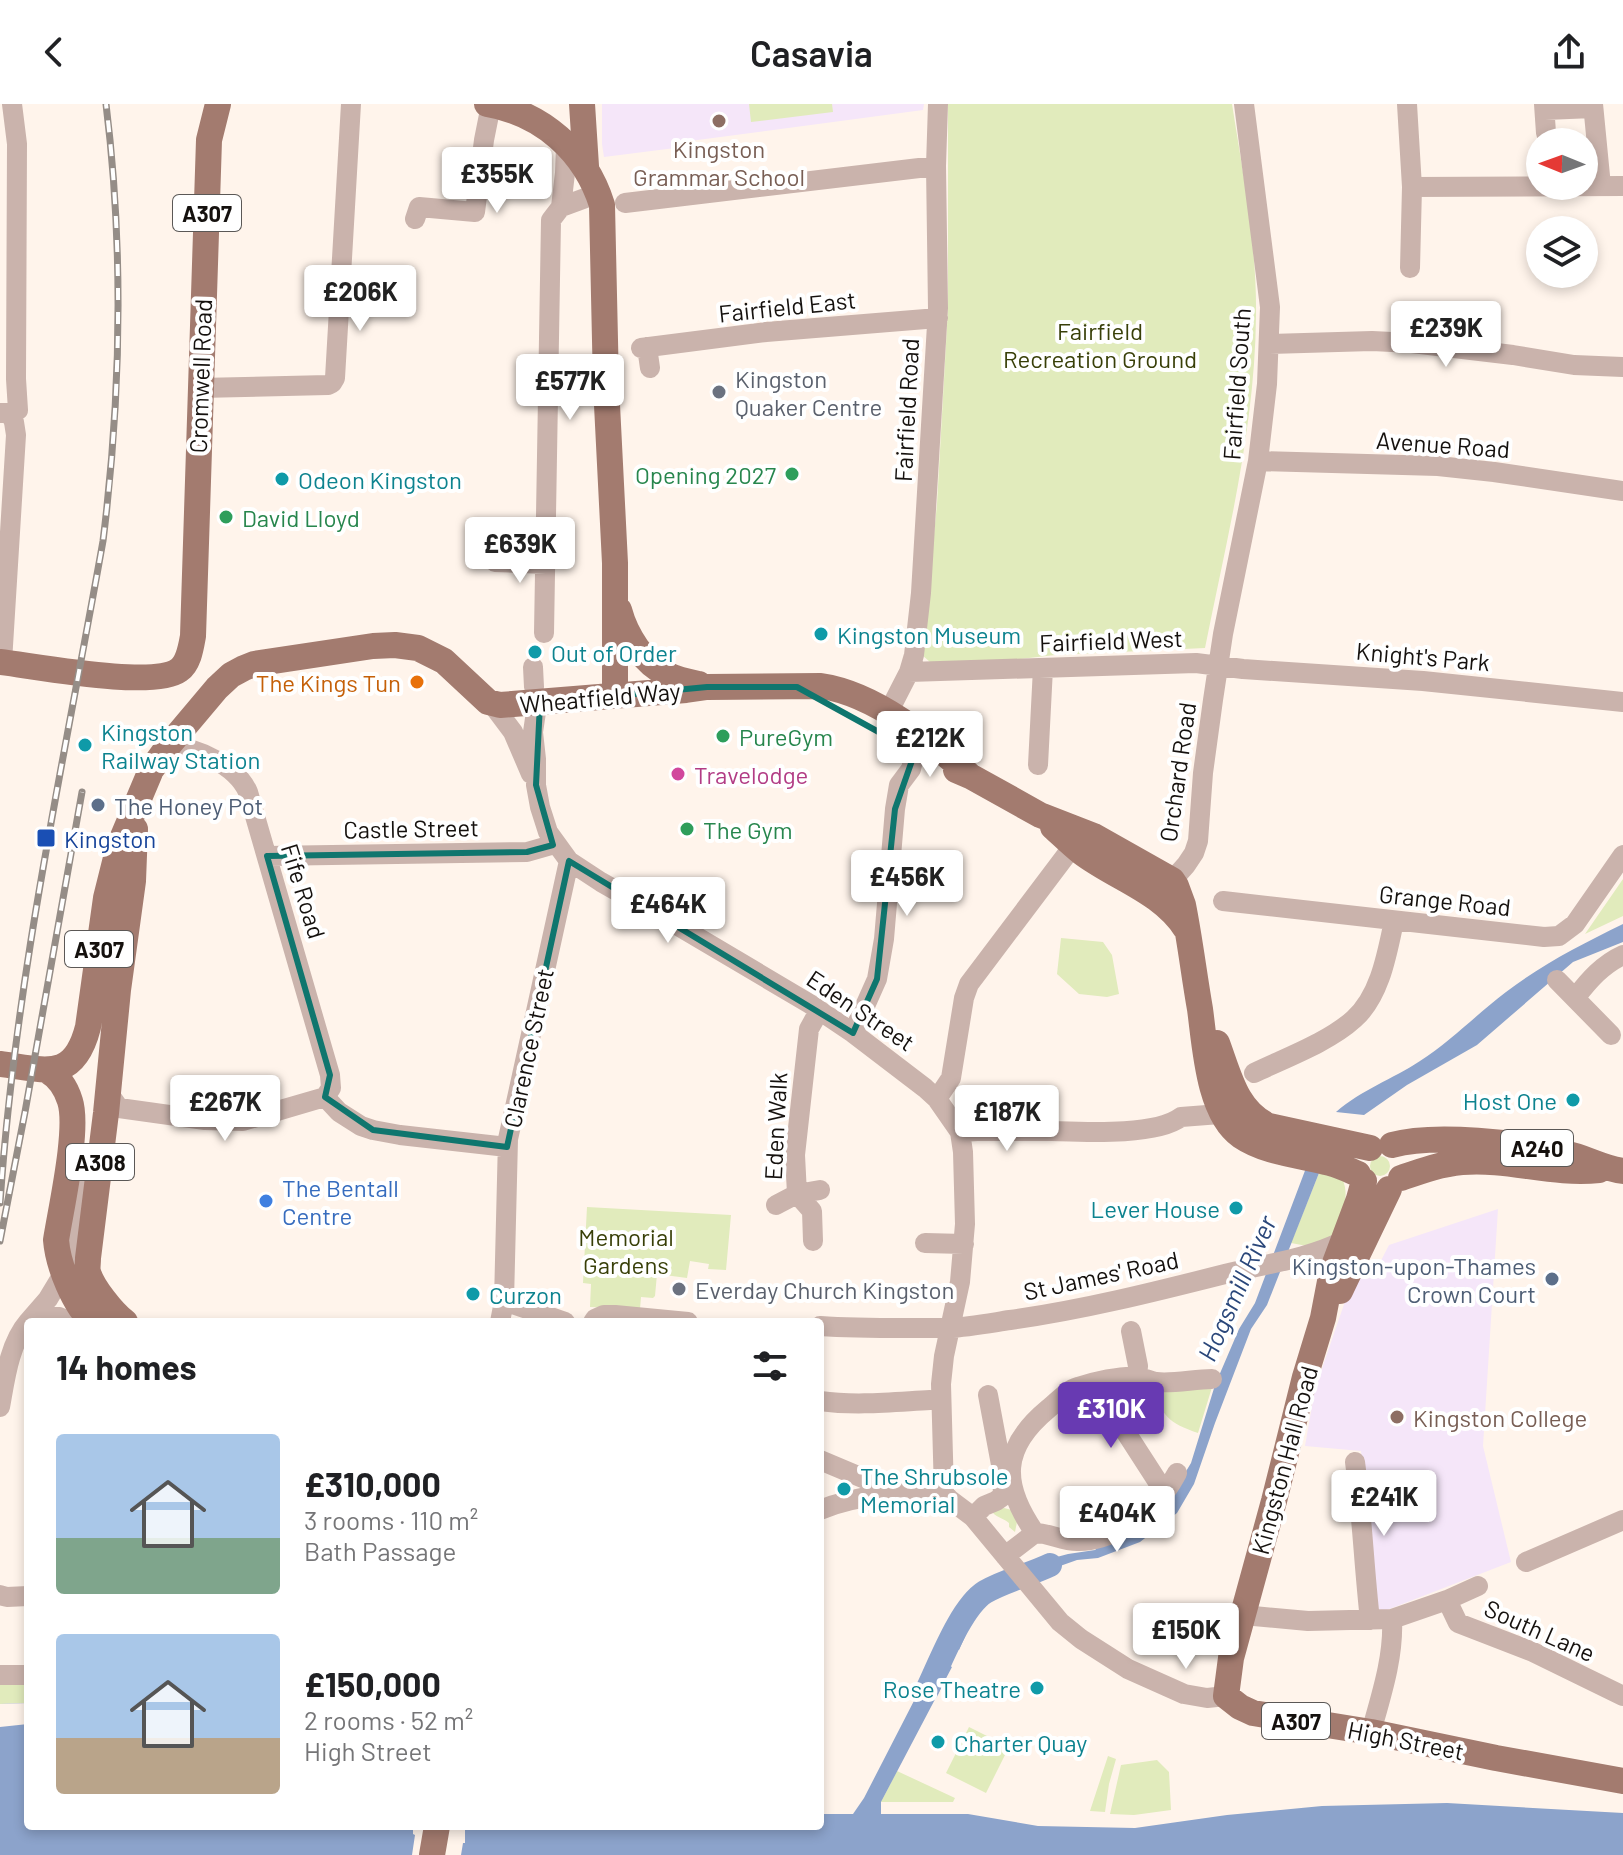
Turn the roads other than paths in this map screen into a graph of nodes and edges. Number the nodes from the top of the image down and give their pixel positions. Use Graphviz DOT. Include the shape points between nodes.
graph roads {
  1 [pos="218,104"];
  2 [pos="556,104"];
  3 [pos="582,104"];
  4 [pos="938,104"];
  5 [pos="1244,104"];
  6 [pos="1407,104"];
  7 [pos="495,105"];
  8 [pos="1593,106"];
  9 [pos="1544,107"];
  10 [pos="351,109"];
  11 [pos="9,112"];
  12 [pos="1546,128"];
  13 [pos="566,145"];
  14 [pos="586,166"];
  15 [pos="936,166"];
  16 [pos="1601,186"];
  17 [pos="1623,186"];
  18 [pos="1412,187"];
  19 [pos="599,193"];
  20 [pos="625,203"];
  21 [pos="561,207"];
  22 [pos="415,219"];
  23 [pos="1410,268"];
  24 [pos="938,318"];
  25 [pos="1269,344"];
  26 [pos="646,354"];
  27 [pos="1623,367"];
  28 [pos="200,388"];
  29 [pos="5,413"];
  30 [pos="1258,461"];
  31 [pos="1623,491"];
  32 [pos="495,562"];
  33 [pos="546,564"];
  34 [pos="616,595"];
  35 [pos="544,628"];
  36 [pos="1,662"];
  37 [pos="1219,665"];
  38 [pos="1043,668"];
  39 [pos="909,672"];
  40 [pos="536,685"];
  41 [pos="707,687"];
  42 [pos="797,687"];
  43 [pos="615,696"];
  44 [pos="1623,702"];
  45 [pos="492,704"];
  46 [pos="888,713"];
  47 [pos="169,745"];
  48 [pos="915,752"];
  49 [pos="1038,765"];
  50 [pos="970,776"];
  51 [pos="536,785"];
  52 [pos="134,812"];
  53 [pos="1071,843"];
  54 [pos="555,844"];
  55 [pos="1623,855"];
  56 [pos="267,856"];
  57 [pos="569,861"];
  58 [pos="1172,880"];
  59 [pos="1223,901"];
  60 [pos="1180,921"];
  61 [pos="1394,921"];
  62 [pos="1623,955"];
  63 [pos="1557,980"];
  64 [pos="118,990"];
  65 [pos="1576,997"];
  66 [pos="819,1011"];
  67 [pos="853,1033"];
  68 [pos="1611,1035"];
  69 [pos="0,1064"];
  70 [pos="48,1071"];
  71 [pos="1254,1073"];
  72 [pos="107,1091"];
  73 [pos="325,1097"];
  74 [pos="937,1099"];
  75 [pos="1235,1118"];
  76 [pos="960,1132"];
  77 [pos="507,1147"];
  78 [pos="1381,1147"];
  79 [pos="1619,1167"];
  80 [pos="1378,1181"];
  81 [pos="820,1190"];
  82 [pos="797,1194"];
  83 [pos="776,1205"];
  84 [pos="813,1241"];
  85 [pos="1343,1241"];
  86 [pos="925,1243"];
  87 [pos="964,1244"];
  88 [pos="1294,1259"];
  89 [pos="1332,1271"];
  90 [pos="63,1274"];
  91 [pos="504,1301"];
  92 [pos="32,1318"];
  93 [pos="88,1318"];
  94 [pos="121,1318"];
  95 [pos="501,1318"];
  96 [pos="553,1318"];
  97 [pos="597,1318"];
  98 [pos="646,1318"];
  99 [pos="1323,1318"];
  100 [pos="824,1326"];
  101 [pos="24,1327"];
  102 [pos="950,1328"];
  103 [pos="1131,1331"];
  104 [pos="1137,1376"];
  105 [pos="1212,1379"];
  106 [pos="1094,1383"];
  107 [pos="988,1395"];
  108 [pos="930,1400"];
  109 [pos="824,1402"];
  110 [pos="0,1407"];
  111 [pos="824,1462"];
  112 [pos="1355,1462"];
  113 [pos="1177,1473"];
  114 [pos="896,1492"];
  115 [pos="944,1493"];
  116 [pos="1165,1493"];
  117 [pos="824,1508"];
  118 [pos="973,1517"];
  119 [pos="1623,1520"];
  120 [pos="1035,1533"];
  121 [pos="1009,1560"];
  122 [pos="1526,1562"];
  123 [pos="1478,1586"];
  124 [pos="0,1595"];
  125 [pos="24,1596"];
  126 [pos="1447,1600"];
  127 [pos="1243,1615"];
  128 [pos="1392,1619"];
  129 [pos="1370,1620"];
  130 [pos="0,1675"];
  131 [pos="24,1675"];
  132 [pos="1226,1696"];
  133 [pos="1623,1696"];
  134 [pos="1371,1732"];
  135 [pos="1623,1781"];
  136 [pos="436,1830"];
  137 [pos="432,1855"];
  1 -- 28 [label="main road, Cromwell Road / A307" via="209,140"];
  2 -- 7 [label="main road"];
  3 -- 14 [label="main road"];
  4 -- 15 [label="street, Fairfield Road"];
  5 -- 25 [label="street, Fairfield South" via="1270,307"];
  6 -- 18 [label="street"];
  7 -- 13 [label="main road" via="542,124"];
  7 -- 22 [label="street" via="484,140 478,220 419,207"];
  8 -- 9 [label="street"];
  8 -- 16 [label="street"];
  9 -- 12 [label="street"];
  10 -- 28 [label="street" via="335,378 328,385"];
  11 -- 29 [label="street" via="17,144 18,410"];
  13 -- 14 [label="main road"];
  13 -- 21 [label="street"];
  14 -- 19 [label="main road"];
  15 -- 20 [label="street"];
  15 -- 24 [label="street, Fairfield Road"];
  16 -- 17 [label="street"];
  16 -- 18 [label="street" via="1486,178"];
  18 -- 23 [label="street"];
  19 -- 21 [label="street"];
  19 -- 34 [label="main road"];
  21 -- 33 [label="street" via="551,220"];
  24 -- 26 [label="street, Fairfield East" via="766,332"];
  24 -- 39 [label="street, Fairfield Road" via="921,593"];
  25 -- 27 [label="street" via="1412,343"];
  25 -- 30 [label="street, Fairfield South"];
  28 -- 36 [label="main road, Cromwell Road / A307" via="193,636 185,662 158,677"];
  29 -- 36 [label="street" via="14,422 16,435"];
  30 -- 31 [label="street, Avenue Road" via="1438,466"];
  30 -- 37 [label="street, Fairfield South"];
  32 -- 33 [label="street"];
  33 -- 35 [label="street"];
  34 -- 41 [label="main road, Wheatfield Way" via="629,637 653,665 670,677"];
  34 -- 43 [label="main road"];
  37 -- 38 [label="street, Fairfield West"];
  37 -- 44 [label="street, Knight's Park"];
  37 -- 58 [label="street, Orchard Road" via="1198,841"];
  38 -- 39 [label="street, Fairfield West"];
  38 -- 49 [label="street"];
  39 -- 46 [label="street, Fairfield Road"];
  40 -- 43 [label="main road, Wheatfield Way"];
  40 -- 45 [label="main road, Wheatfield Way"];
  40 -- 51 [label="street"];
  41 -- 42 [label="main road, Wheatfield Way"];
  41 -- 43 [label="main road, Wheatfield Way"];
  42 -- 46 [label="main road, Wheatfield Way" via="833,687"];
  42 -- 48 [label="main road, Wheatfield Way" via="856,714"];
  45 -- 47 [label="main road, A307" via="444,661 418,648 373,646 254,664 231,675"];
  45 -- 51 [label="street" via="513,732"];
  46 -- 50 [label="main road, Wheatfield Way"];
  47 -- 52 [label="main road, A307" via="151,770"];
  47 -- 56 [label="street, Fife Road" via="188,747 241,779"];
  48 -- 50 [label="main road, Wheatfield Way"];
  48 -- 67 [label="street" via="899,785 877,979"];
  50 -- 53 [label="main road, Wheatfield Way" via="1040,815"];
  51 -- 54 [label="street"];
  52 -- 64 [label="main road, A308" via="133,881"];
  52 -- 70 [label="main road, A307" via="106,898 84,1044 72,1061"];
  53 -- 58 [label="main road, Wheatfield Way" via="1094,836"];
  53 -- 60 [label="main road, Wheatfield Way" via="1154,897"];
  53 -- 74 [label="street" via="969,984 951,1078"];
  54 -- 56 [label="street, Castle Street" via="527,852"];
  54 -- 57 [label="street"];
  55 -- 61 [label="street, Grange Road" via="1575,924 1559,936"];
  56 -- 73 [label="street, Fife Road" via="330,1075"];
  57 -- 66 [label="street, Eden Street"];
  57 -- 77 [label="street, Clarence Street"];
  58 -- 60 [label="main road" via="1183,905"];
  59 -- 61 [label="street, Grange Road"];
  60 -- 75 [label="main road" via="1213,1086"];
  61 -- 71 [label="street" via="1385,963 1357,1017 1337,1033"];
  62 -- 65 [label="street" via="1609,961"];
  63 -- 65 [label="street"];
  64 -- 72 [label="main road, A308"];
  64 -- 90 [label="street" via="106,1019 76,1240"];
  65 -- 68 [label="street"];
  66 -- 67 [label="street, Eden Street"];
  66 -- 82 [label="street, Eden Walk" via="809,1029 795,1155"];
  67 -- 74 [label="street, Eden Street"];
  69 -- 70 [label="main road"];
  70 -- 90 [label="main road, A308" via="63,1084 72,1112 56,1240"];
  72 -- 73 [label="street" via="119,1108 219,1121 243,1121"];
  72 -- 94 [label="main road, A308" via="88,1272"];
  73 -- 77 [label="street" via="339,1112 370,1129"];
  74 -- 76 [label="street, Eden Street"];
  75 -- 76 [label="street" via="1220,1127 1182,1127 1175,1122 1096,1133"];
  75 -- 78 [label="main road"];
  75 -- 80 [label="main road" via="1242,1136 1256,1144"];
  76 -- 87 [label="street, Eden Street"];
  77 -- 91 [label="street, Clarence Street"];
  78 -- 79 [label="main road, A240" via="1460,1140 1565,1153"];
  78 -- 80 [label="main road" via="1358,1162"];
  78 -- 80 [label="main road" via="1400,1154 1403,1171"];
  79 -- 80 [label="main road, A240" via="1568,1172 1461,1162"];
  80 -- 85 [label="main road, Kingston Hall Road" via="1359,1199"];
  80 -- 99 [label="main road, Kingston Hall Road" via="1353,1265"];
  81 -- 82 [label="street"];
  82 -- 83 [label="street"];
  82 -- 84 [label="street, Eden Walk" via="812,1211"];
  85 -- 88 [label="street, St James' Road"];
  85 -- 89 [label="main road, Kingston Hall Road"];
  86 -- 87 [label="street"];
  87 -- 102 [label="street, Eden Street"];
  88 -- 89 [label="street"];
  88 -- 102 [label="street, St James' Road" via="1082,1308"];
  89 -- 99 [label="main road, Kingston Hall Road"];
  90 -- 92 [label="street"];
  90 -- 93 [label="main road, A308"];
  91 -- 95 [label="street, Clarence Street"];
  91 -- 96 [label="street"];
  97 -- 98 [label="street"];
  99 -- 127 [label="main road, Kingston Hall Road"];
  100 -- 102 [label="street, St James' Road"];
  101 -- 110 [label="street"];
  102 -- 115 [label="street, Eden Street" via="941,1384"];
  103 -- 104 [label="street"];
  104 -- 105 [label="street" via="1156,1382"];
  104 -- 106 [label="street"];
  106 -- 116 [label="street"];
  106 -- 120 [label="street" via="1074,1388 1042,1414 1014,1449 1015,1500"];
  107 -- 118 [label="street" via="1003,1496"];
  108 -- 109 [label="street"];
  111 -- 114 [label="street"];
  112 -- 129 [label="street"];
  113 -- 116 [label="street"];
  114 -- 115 [label="street"];
  114 -- 117 [label="street"];
  115 -- 118 [label="street"];
  116 -- 120 [label="street" via="1147,1511 1098,1539"];
  118 -- 121 [label="street"];
  119 -- 122 [label="street"];
  120 -- 121 [label="street"];
  121 -- 132 [label="street, High Street" via="1067,1629 1128,1669 1184,1694"];
  123 -- 126 [label="street"];
  124 -- 125 [label="street"];
  126 -- 128 [label="street"];
  126 -- 133 [label="street, South Lane" via="1458,1623"];
  127 -- 129 [label="street"];
  127 -- 132 [label="main road, Kingston Hall Road"];
  128 -- 129 [label="street"];
  128 -- 134 [label="street" via="1393,1636"];
  130 -- 131 [label="street"];
  132 -- 134 [label="main road, High Street / A307" via="1253,1713"];
  134 -- 135 [label="main road, High Street / A307"];
  136 -- 137 [label="main road"];
}
